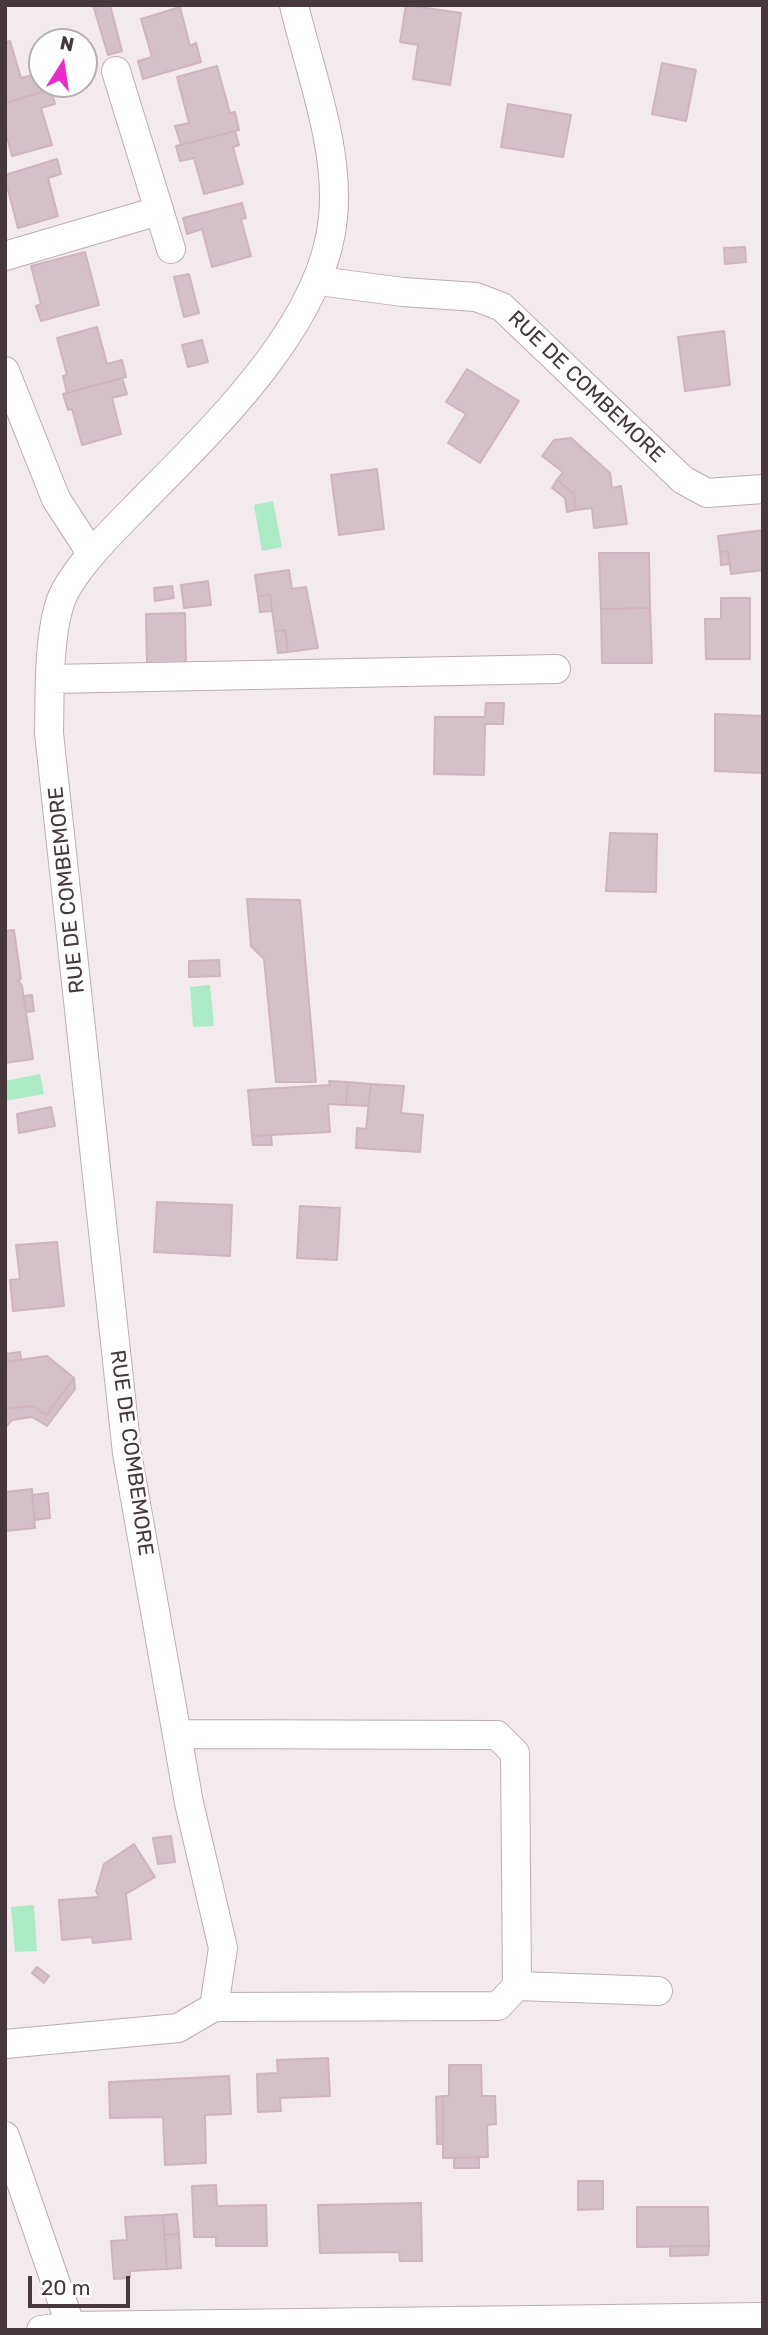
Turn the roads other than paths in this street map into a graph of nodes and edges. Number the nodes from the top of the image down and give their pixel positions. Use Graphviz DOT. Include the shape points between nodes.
graph roads {
  1 [pos="294,5"];
  2 [pos="116,71"];
  3 [pos="158,211"];
  4 [pos="170,249"];
  5 [pos="5,256"];
  6 [pos="319,281"];
  7 [pos="5,371"];
  8 [pos="763,489"];
  9 [pos="91,553"];
  10 [pos="556,669"];
  11 [pos="51,679"];
  12 [pos="177,1734"];
  13 [pos="516,1986"];
  14 [pos="658,1991"];
  15 [pos="214,2007"];
  16 [pos="5,2043"];
  17 [pos="5,2137"];
  18 [pos="763,2318"];
  19 [pos="71,2328"];
  20 [pos="41,2330"];
  1 -- 6 [label="street, RUE DE COMBEMORE" via="330,154 333,218"];
  2 -- 3 [label="street"];
  3 -- 4 [label="street"];
  3 -- 5 [label="street"];
  6 -- 8 [label="street, RUE DE COMBEMORE" via="476,297 502,307 683,480 706,492"];
  6 -- 9 [label="street, RUE DE COMBEMORE" via="278,350 195,446"];
  7 -- 9 [label="street" via="57,499"];
  9 -- 11 [label="street, RUE DE COMBEMORE" via="59,604"];
  10 -- 11 [label="street"];
  11 -- 12 [label="street, RUE DE COMBEMORE" via="49,733 127,1453"];
  12 -- 13 [label="street" via="497,1734 515,1753"];
  12 -- 15 [label="street, RUE DE COMBEMORE" via="223,1948"];
  13 -- 14 [label="street"];
  13 -- 15 [label="street" via="498,2006"];
  15 -- 16 [label="street" via="178,2028"];
  17 -- 19 [label="street"];
  18 -- 19 [label="street"];
  19 -- 20 [label="street"];
}
